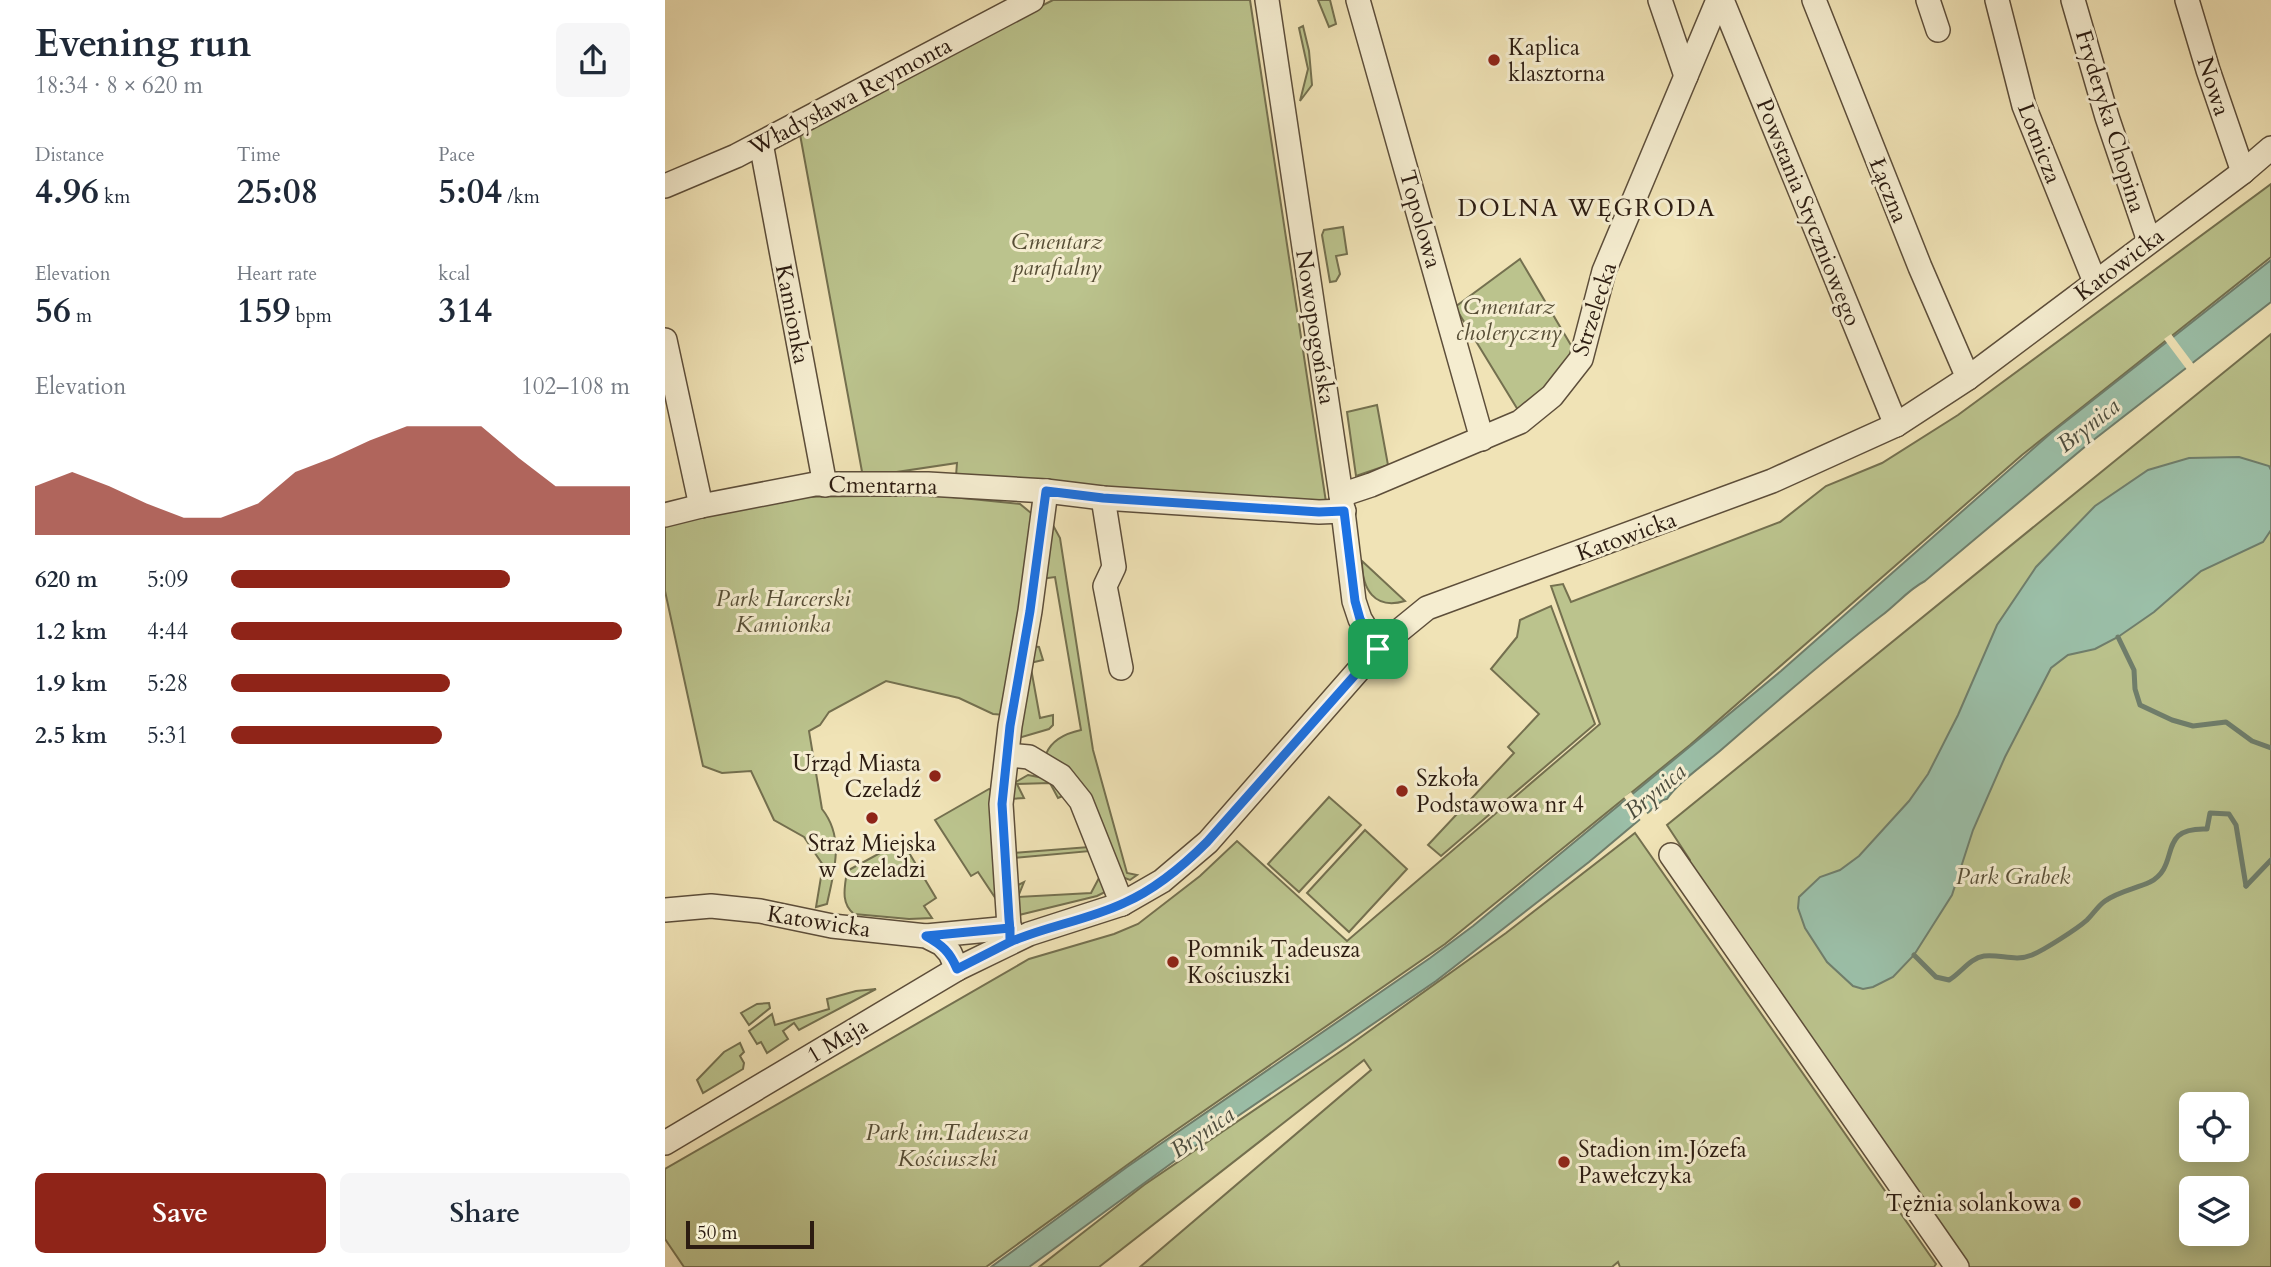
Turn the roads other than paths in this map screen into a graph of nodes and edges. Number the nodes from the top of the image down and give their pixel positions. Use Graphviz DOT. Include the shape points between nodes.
graph roads {
  1 [pos="1032,0"];
  2 [pos="1267,0"];
  3 [pos="1359,0"];
  4 [pos="1660,0"];
  5 [pos="1720,0"];
  6 [pos="1814,0"];
  7 [pos="1928,0"];
  8 [pos="1997,0"];
  9 [pos="2073,0"];
  10 [pos="2187,0"];
  11 [pos="1938,30"];
  12 [pos="1686,76"];
  13 [pos="761,143"];
  14 [pos="2271,148"];
  15 [pos="2243,172"];
  16 [pos="665,186"];
  17 [pos="2149,241"];
  18 [pos="2095,282"];
  19 [pos="665,340"];
  20 [pos="1968,378"];
  21 [pos="1896,425"];
  22 [pos="1482,439"];
  23 [pos="825,485"];
  24 [pos="1046,491"];
  25 [pos="1103,498"];
  26 [pos="1343,503"];
  27 [pos="701,506"];
  28 [pos="665,515"];
  29 [pos="1378,649"];
  30 [pos="1121,668"];
  31 [pos="1019,756"];
  32 [pos="1671,855"];
  33 [pos="1122,904"];
  34 [pos="665,910"];
  35 [pos="1010,935"];
  36 [pos="926,936"];
  37 [pos="957,969"];
  38 [pos="665,1143"];
  39 [pos="1957,1267"];
  1 -- 13 [label="street, Władysława Reymonta"];
  2 -- 26 [label="street, Nowopogońska"];
  3 -- 22 [label="street, Topolowa"];
  4 -- 12 [label="street"];
  5 -- 12 [label="street, Strzelecka"];
  5 -- 21 [label="street, Powstania Styczniowego"];
  6 -- 20 [label="street, Łączna"];
  7 -- 11 [label="street"];
  8 -- 18 [label="street, Lotnicza" via="2024,106"];
  9 -- 17 [label="street, Fryderyka Chopina"];
  10 -- 15 [label="street, Nowa"];
  12 -- 22 [label="street, Strzelecka" via="1604,271 1581,359 1552,396 1520,422"];
  13 -- 16 [label="street, Władysława Reymonta"];
  13 -- 23 [label="street, Kamionka"];
  14 -- 15 [label="street, Katowicka"];
  15 -- 17 [label="street, Katowicka"];
  17 -- 18 [label="street, Katowicka"];
  18 -- 20 [label="street, Katowicka"];
  19 -- 27 [label="street"];
  20 -- 21 [label="street, Katowicka"];
  21 -- 29 [label="street, Katowicka" via="1772,481 1427,608"];
  22 -- 26 [label="street, Strzelecka" via="1371,485"];
  23 -- 24 [label="street, Cmentarna" via="927,484"];
  23 -- 27 [label="street, Cmentarna"];
  24 -- 25 [label="street, Cmentarna"];
  24 -- 31 [label="street" via="1010,726"];
  25 -- 26 [label="street, Cmentarna" via="1319,512"];
  25 -- 30 [label="street" via="1114,567 1105,586"];
  26 -- 29 [label="street, Nowopogońska" via="1355,601"];
  27 -- 28 [label="street, Cmentarna"];
  29 -- 33 [label="street, Katowicka" via="1207,842 1162,881"];
  31 -- 33 [label="street" via="1061,776 1081,801"];
  31 -- 35 [label="street" via="1005,781 1002,804"];
  32 -- 39 [label="street"];
  33 -- 35 [label="street, Katowicka"];
  34 -- 36 [label="street, Katowicka" via="711,906"];
  35 -- 36 [label="street, Katowicka"];
  35 -- 37 [label="street, 1 Maja"];
  36 -- 37 [label="street" via="942,944"];
  37 -- 38 [label="street, 1 Maja"];
}
